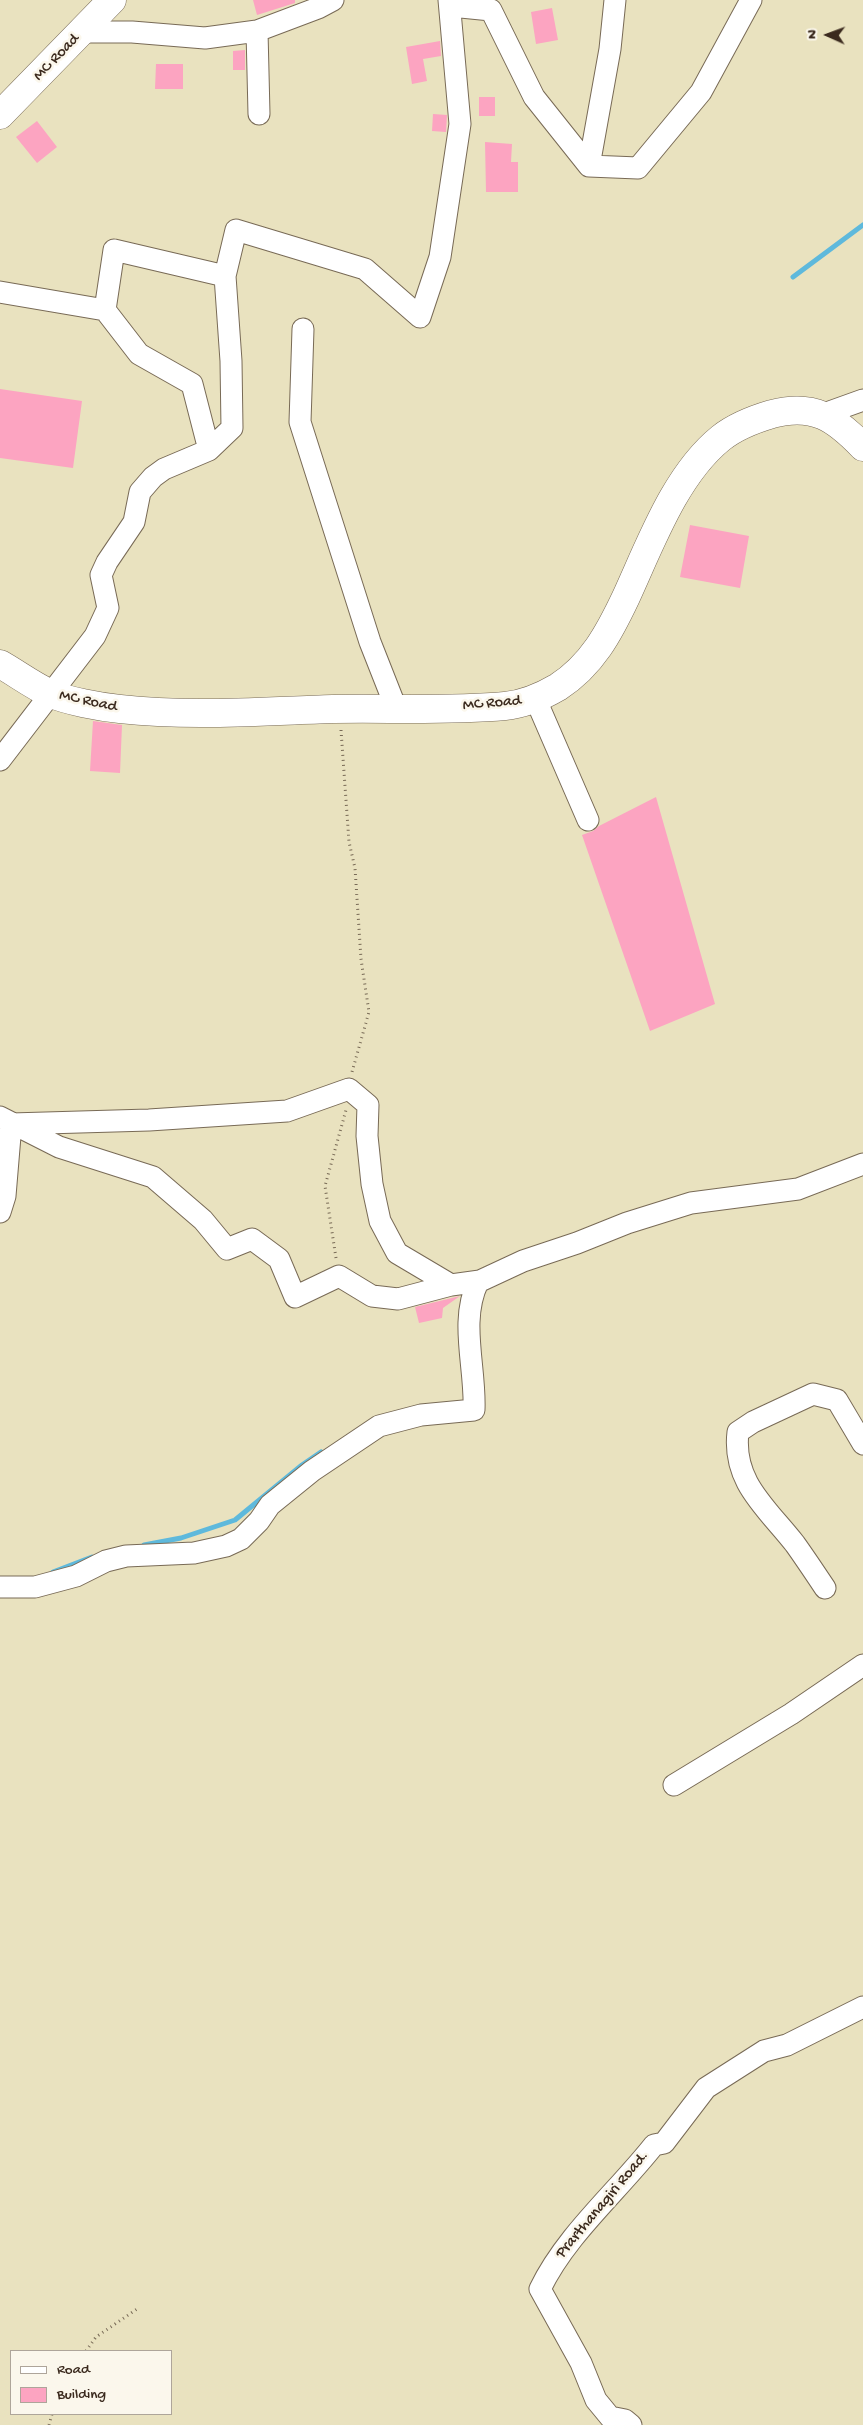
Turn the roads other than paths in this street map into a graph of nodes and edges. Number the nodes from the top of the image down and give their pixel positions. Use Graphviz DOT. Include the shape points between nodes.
graph roads {
  1 [pos="112,0"];
  2 [pos="333,0"];
  3 [pos="615,0"];
  4 [pos="751,0"];
  5 [pos="450,3"];
  6 [pos="82,32"];
  7 [pos="257,32"];
  8 [pos="259,114"];
  9 [pos="0,115"];
  10 [pos="589,166"];
  11 [pos="225,276"];
  12 [pos="0,292"];
  13 [pos="105,310"];
  14 [pos="304,328"];
  15 [pos="863,400"];
  16 [pos="824,414"];
  17 [pos="863,447"];
  18 [pos="208,450"];
  19 [pos="0,664"];
  20 [pos="50,694"];
  21 [pos="536,700"];
  22 [pos="396,708"];
  23 [pos="0,760"];
  24 [pos="588,820"];
  25 [pos="5,1121"];
  26 [pos="863,1164"];
  27 [pos="0,1212"];
  28 [pos="478,1282"];
  29 [pos="451,1285"];
  30 [pos="863,1444"];
  31 [pos="0,1586"];
  32 [pos="825,1588"];
  33 [pos="863,1665"];
  34 [pos="674,1785"];
  35 [pos="863,2007"];
  36 [pos="632,2425"];
  1 -- 6 [label="main road, MC Road"];
  2 -- 7 [label="street"];
  3 -- 10 [label="street" via="610,49"];
  4 -- 10 [label="street" via="701,92 638,168"];
  5 -- 10 [label="street" via="491,10 534,97"];
  5 -- 11 [label="street" via="460,124 440,258 420,317 365,269 236,230"];
  6 -- 7 [label="street" via="205,38"];
  6 -- 9 [label="main road, MC Road"];
  7 -- 8 [label="street"];
  11 -- 13 [label="street" via="114,250"];
  11 -- 18 [label="street" via="232,428"];
  12 -- 13 [label="street"];
  13 -- 18 [label="street" via="139,354 192,384"];
  14 -- 22 [label="street" via="300,422 370,642"];
  15 -- 16 [label="street"];
  16 -- 17 [label="main road, MC Road" via="846,429"];
  16 -- 21 [label="main road, MC Road" via="804,410 778,413 750,420 721,438 672,496 600,647 585,667"];
  18 -- 20 [label="street" via="164,469 140,492 134,522 101,575 108,608 95,636"];
  19 -- 20 [label="main road, MC Road"];
  20 -- 22 [label="main road, MC Road" via="119,709 187,713"];
  20 -- 23 [label="street"];
  21 -- 22 [label="main road, MC Road" via="506,706"];
  21 -- 24 [label="street"];
  25 -- 27 [label="street" via="5,1196"];
  25 -- 29 [label="street" via="60,1147 153,1177 203,1220 227,1249 252,1239 279,1259 295,1296 339,1276 372,1296 398,1299"];
  25 -- 29 [label="street" via="149,1120 288,1111 349,1089 368,1105 366,1136 380,1221 397,1253"];
  26 -- 28 [label="street" via="798,1188 691,1203 523,1261"];
  28 -- 29 [label="street"];
  28 -- 31 [label="street" via="470,1298 474,1410 421,1415 379,1426 312,1471 270,1504 259,1522 240,1539 226,1546 194,1553 126,1556 106,1561 76,1576 34,1587"];
  30 -- 32 [label="street" via="837,1400 813,1394 738,1432 736,1447 740,1472"];
  33 -- 34 [label="street" via="791,1714"];
  35 -- 36 [label="street, Prarthanagiri Road." via="787,2045 764,2051 706,2088 664,2143 654,2145 560,2253 547,2275 540,2289 581,2363 596,2400 610,2417"];
}
